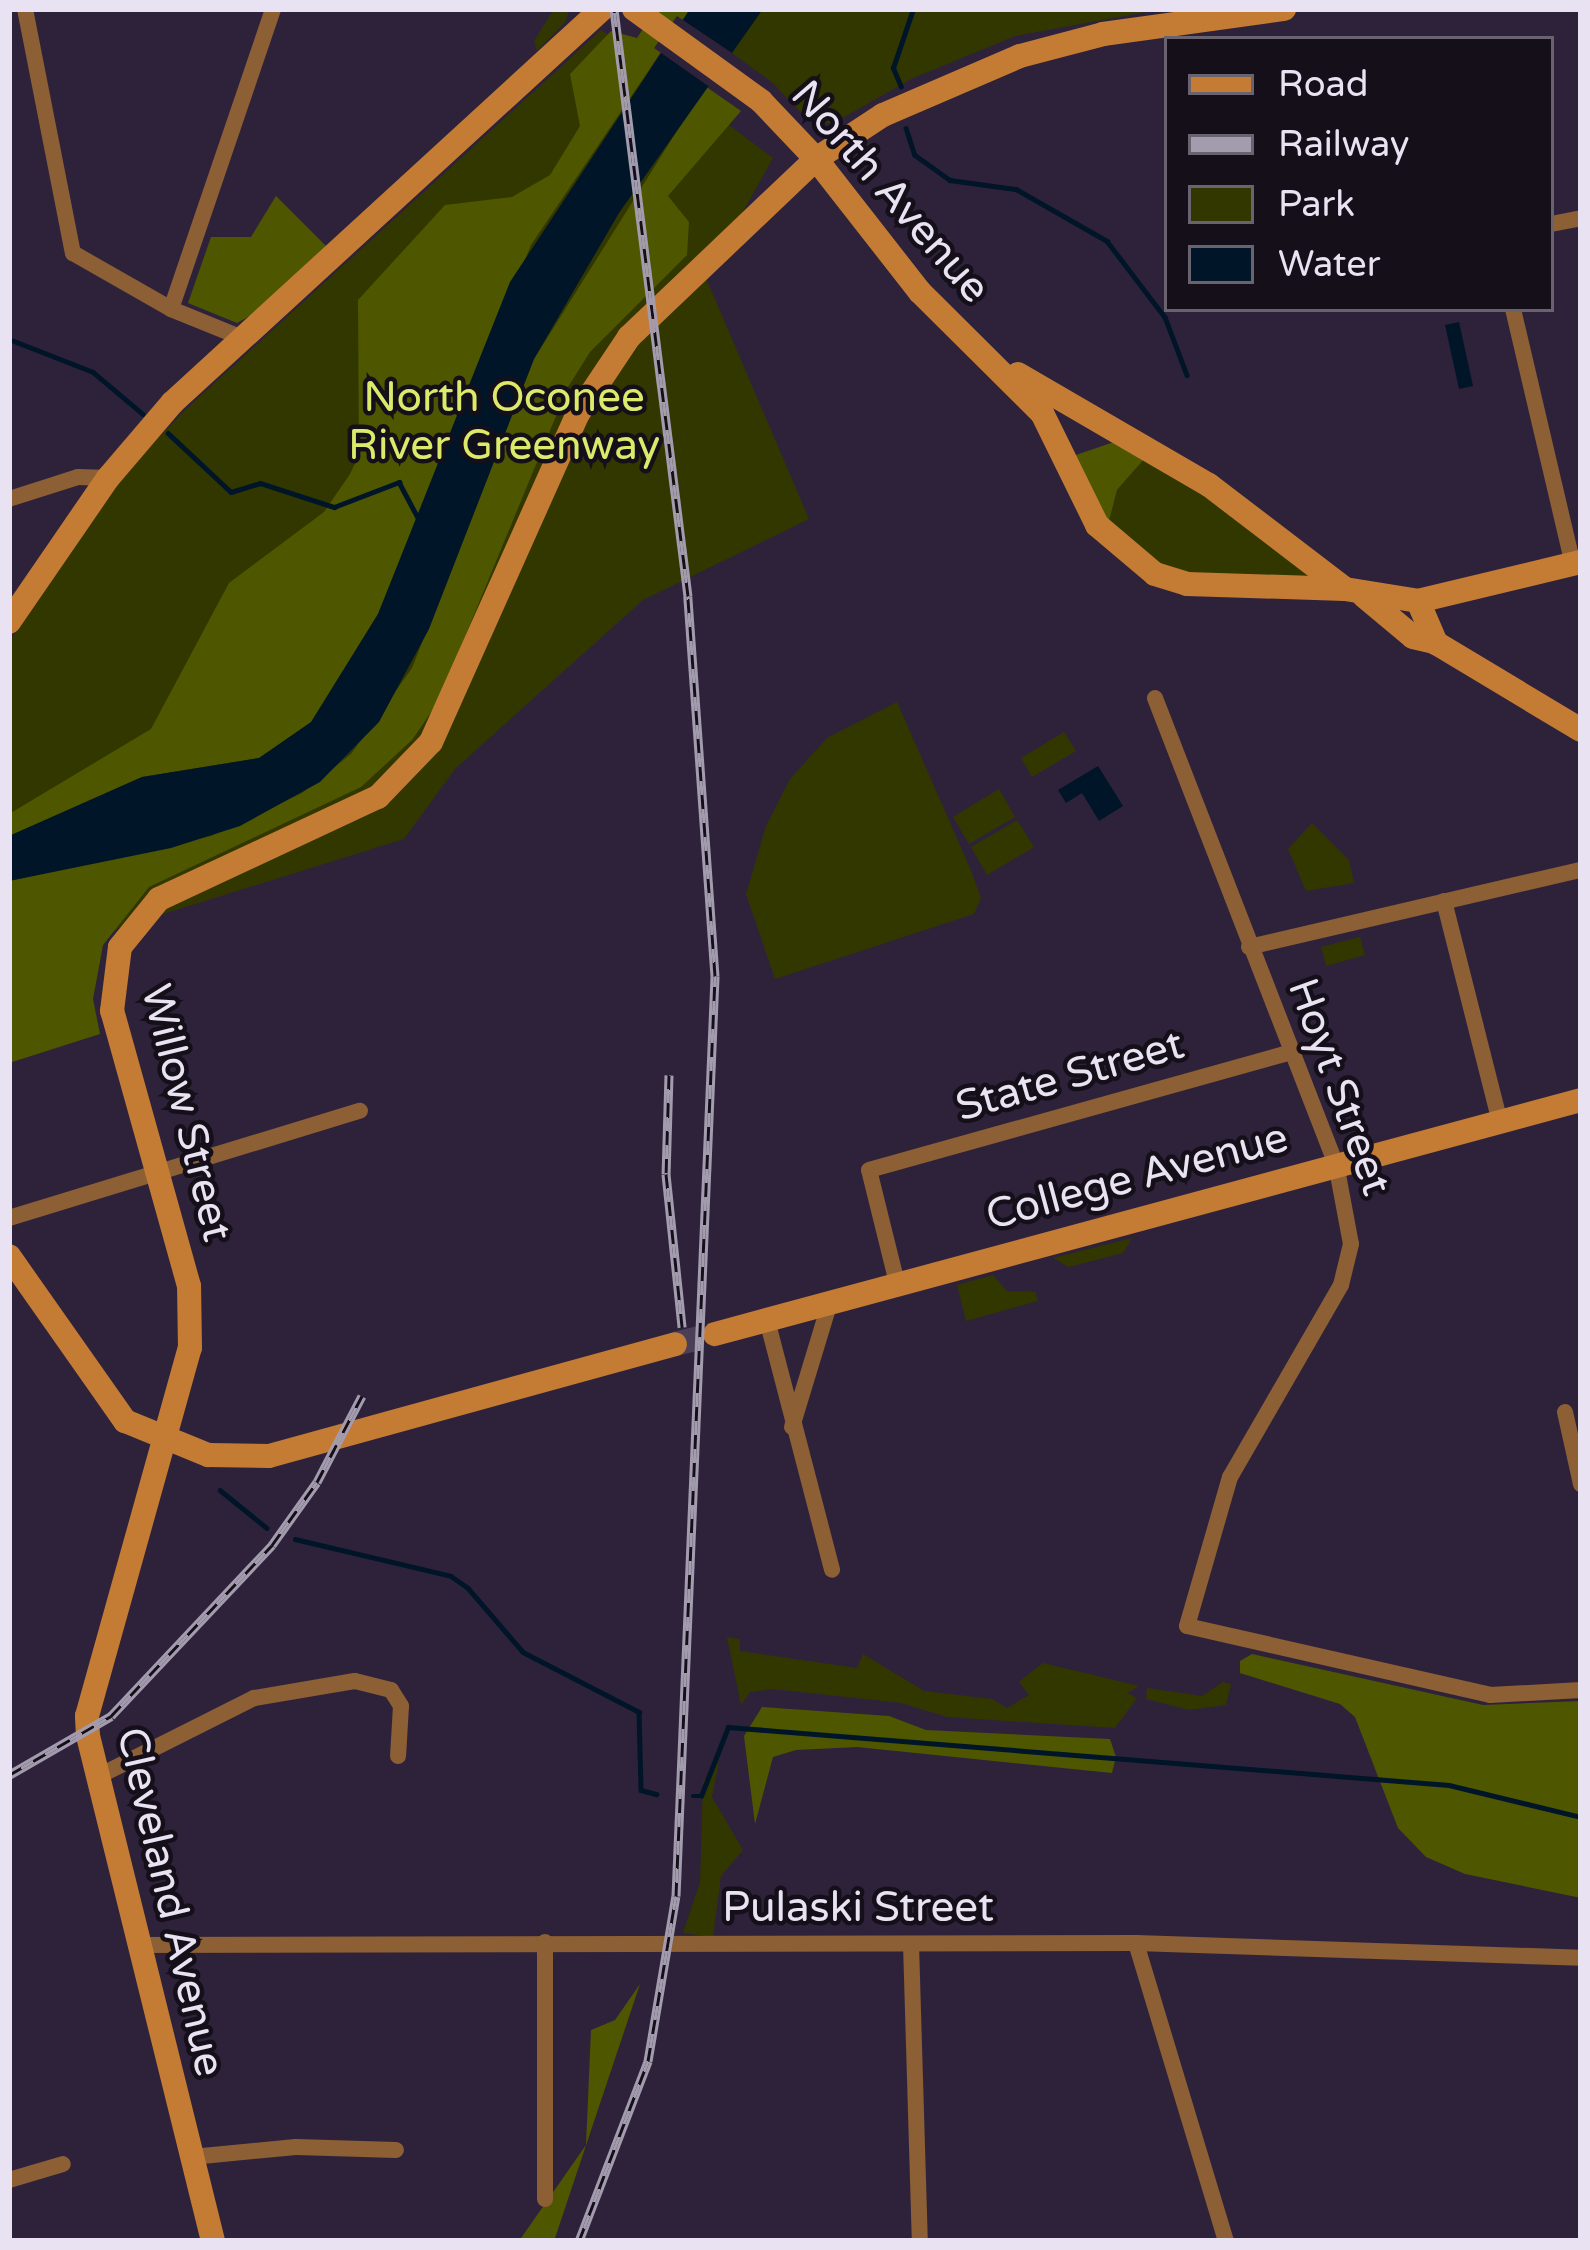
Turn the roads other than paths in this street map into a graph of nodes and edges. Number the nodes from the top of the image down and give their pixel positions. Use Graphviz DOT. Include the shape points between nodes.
graph roads {
  1 [pos="25,9"];
  2 [pos="273,9"];
  3 [pos="602,9"];
  4 [pos="1284,9"];
  5 [pos="641,13"];
  6 [pos="816,159"];
  7 [pos="171,309"];
  8 [pos="1514,312"];
  9 [pos="245,339"];
  10 [pos="970,344"];
  11 [pos="109,478"];
  12 [pos="9,500"];
  13 [pos="1577,563"];
  14 [pos="1352,591"];
  15 [pos="1418,601"];
  16 [pos="9,622"];
  17 [pos="1436,643"];
  18 [pos="1155,698"];
  19 [pos="1581,730"];
  20 [pos="1581,870"];
  21 [pos="1444,901"];
  22 [pos="1249,947"];
  23 [pos="1291,1052"];
  24 [pos="1581,1100"];
  25 [pos="360,1112"];
  26 [pos="1500,1122"];
  27 [pos="1336,1164"];
  28 [pos="157,1174"];
  29 [pos="9,1218"];
  30 [pos="9,1256"];
  31 [pos="896,1283"];
  32 [pos="830,1301"];
  33 [pos="767,1320"];
  34 [pos="715,1334"];
  35 [pos="675,1344"];
  36 [pos="1564,1412"];
  37 [pos="791,1428"];
  38 [pos="164,1443"];
  39 [pos="1581,1484"];
  40 [pos="832,1570"];
  41 [pos="1581,1690"];
  42 [pos="398,1756"];
  43 [pos="95,1778"];
  44 [pos="545,1942"];
  45 [pos="1136,1942"];
  46 [pos="911,1943"];
  47 [pos="136,1945"];
  48 [pos="1581,1958"];
  49 [pos="396,2150"];
  50 [pos="192,2156"];
  51 [pos="63,2164"];
  52 [pos="9,2180"];
  53 [pos="545,2199"];
  54 [pos="214,2241"];
  55 [pos="920,2241"];
  56 [pos="1226,2241"];
  1 -- 7 [label="street" via="73,253"];
  2 -- 7 [label="street"];
  3 -- 9 [label="street"];
  4 -- 6 [label="street, Willow Street" via="1103,34 1020,56 883,115"];
  5 -- 6 [label="street, North Avenue" via="761,101"];
  6 -- 10 [label="street, North Avenue"];
  6 -- 28 [label="street, Willow Street" via="629,337 577,415 431,742 378,797 159,899 130,929 112,973 112,1011"];
  7 -- 9 [label="street"];
  8 -- 13 [label="street"];
  9 -- 11 [label="street" via="172,403"];
  10 -- 14 [label="street, North Avenue" via="1210,485"];
  10 -- 14 [label="street, North Avenue" via="1042,413 1097,525 1124,554 1186,584"];
  11 -- 12 [label="street" via="78,477"];
  11 -- 16 [label="street"];
  13 -- 15 [label="street"];
  14 -- 15 [label="street, North Avenue"];
  14 -- 17 [label="street" via="1413,637"];
  15 -- 17 [label="street"];
  17 -- 19 [label="street"];
  18 -- 22 [label="street, Hoyt Street"];
  20 -- 21 [label="street"];
  21 -- 22 [label="street"];
  21 -- 26 [label="street"];
  22 -- 23 [label="street, Hoyt Street"];
  23 -- 27 [label="street, Hoyt Street"];
  23 -- 31 [label="street, State Street" via="869,1170"];
  24 -- 26 [label="street, College Avenue"];
  25 -- 28 [label="street"];
  26 -- 27 [label="street, College Avenue"];
  27 -- 31 [label="street, College Avenue"];
  27 -- 41 [label="street, Hoyt Street" via="1350,1226 1347,1267 1230,1478 1187,1626 1490,1695"];
  28 -- 29 [label="street"];
  28 -- 38 [label="street, Willow Street" via="192,1312"];
  30 -- 38 [label="street" via="99,1390 125,1421"];
  31 -- 32 [label="street, College Avenue"];
  32 -- 33 [label="street, College Avenue"];
  32 -- 37 [label="street"];
  33 -- 34 [label="street, College Avenue"];
  33 -- 37 [label="street"];
  35 -- 38 [label="street" via="268,1456 208,1455"];
  36 -- 39 [label="street"];
  37 -- 40 [label="street"];
  38 -- 43 [label="street, Cleveland Avenue" via="87,1716"];
  42 -- 43 [label="street" via="400,1706 391,1690 355,1681 254,1698"];
  43 -- 47 [label="street, Cleveland Avenue"];
  44 -- 46 [label="street, Pulaski Street"];
  44 -- 47 [label="street, Pulaski Street"];
  44 -- 53 [label="street"];
  45 -- 46 [label="street, Pulaski Street"];
  45 -- 48 [label="street, Pulaski Street"];
  45 -- 56 [label="street"];
  46 -- 55 [label="street"];
  47 -- 50 [label="street, Cleveland Avenue"];
  49 -- 50 [label="street"];
  50 -- 54 [label="street, Cleveland Avenue"];
  51 -- 52 [label="street"];
}
